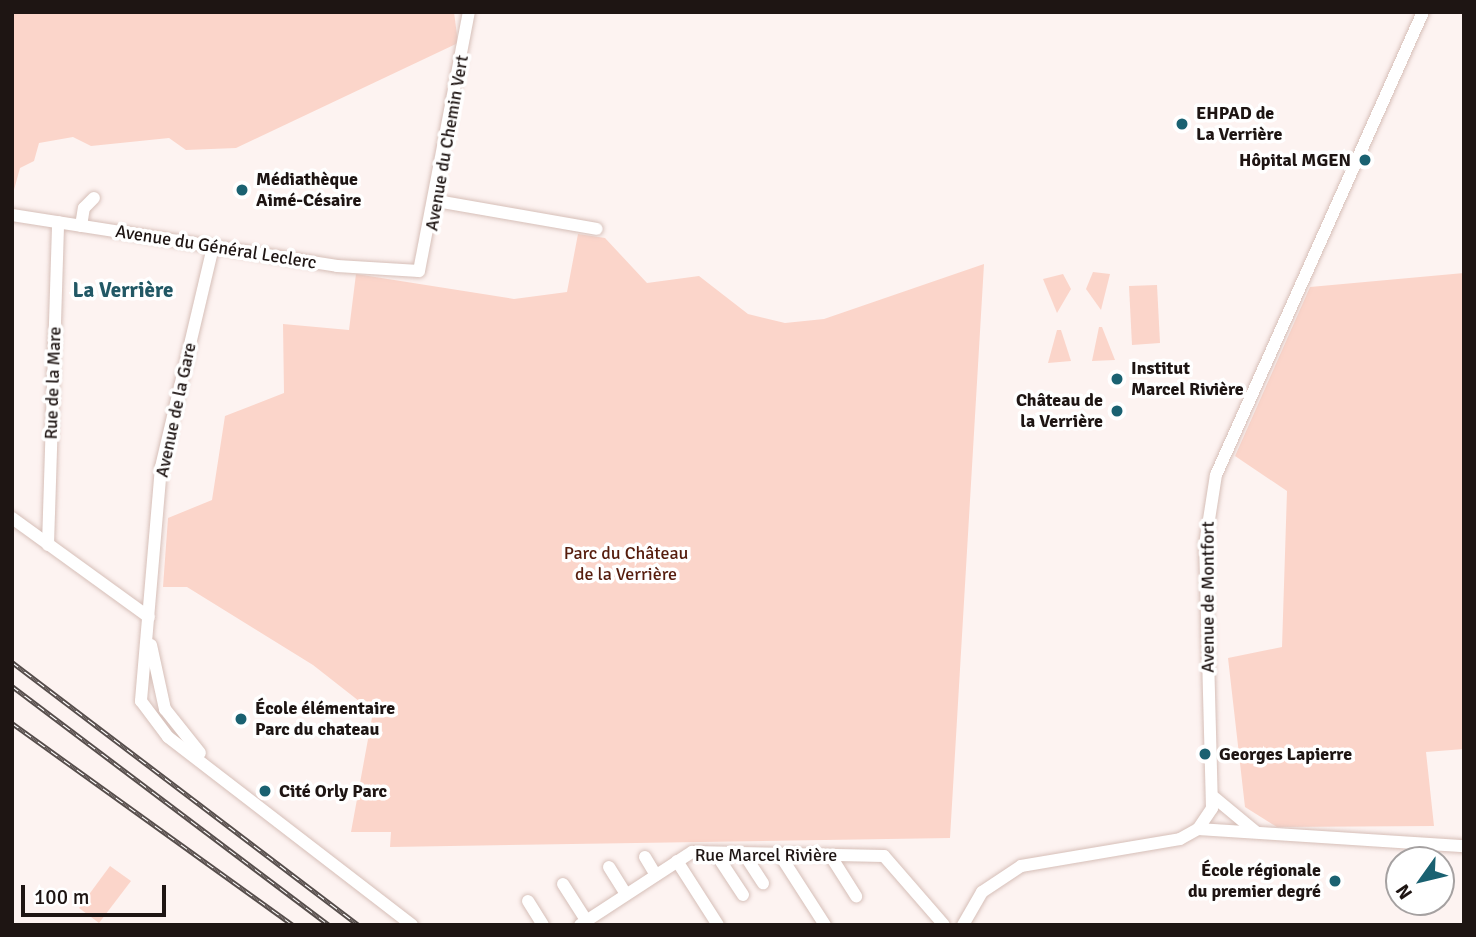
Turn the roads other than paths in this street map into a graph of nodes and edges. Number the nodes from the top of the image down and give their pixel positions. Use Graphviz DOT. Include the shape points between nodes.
graph roads {
  1 [pos="469,12"];
  2 [pos="1423,12"];
  3 [pos="94,198"];
  4 [pos="437,201"];
  5 [pos="12,215"];
  6 [pos="58,222"];
  7 [pos="80,226"];
  8 [pos="597,229"];
  9 [pos="213,247"];
  10 [pos="419,271"];
  11 [pos="12,518"];
  12 [pos="48,545"];
  13 [pos="149,617"];
  14 [pos="216,769"];
  15 [pos="1215,799"];
  16 [pos="1198,828"];
  17 [pos="1256,832"];
  18 [pos="1464,846"];
  19 [pos="716,854"];
  20 [pos="744,855"];
  21 [pos="780,855"];
  22 [pos="830,855"];
  23 [pos="645,858"];
  24 [pos="677,861"];
  25 [pos="609,867"];
  26 [pos="656,874"];
  27 [pos="763,883"];
  28 [pos="563,884"];
  29 [pos="626,894"];
  30 [pos="743,895"];
  31 [pos="856,896"];
  32 [pos="528,901"];
  33 [pos="583,923"];
  34 [pos="942,924"];
  35 [pos="412,925"];
  36 [pos="542,925"];
  37 [pos="718,925"];
  38 [pos="825,925"];
  39 [pos="962,925"];
  1 -- 4 [label="street, Avenue du Chemin Vert"];
  2 -- 15 [label="street, Avenue de Montfort" via="1216,475 1205,545"];
  3 -- 7 [label="street" via="84,208"];
  4 -- 8 [label="street"];
  4 -- 10 [label="street, Avenue du Chemin Vert"];
  5 -- 6 [label="street, Avenue du Général Leclerc"];
  6 -- 7 [label="street, Avenue du Général Leclerc"];
  6 -- 12 [label="street, Rue de la Mare"];
  7 -- 9 [label="street, Avenue du Général Leclerc"];
  9 -- 10 [label="street, Avenue du Général Leclerc" via="409,275"];
  9 -- 13 [label="street, Avenue de la Gare" via="161,467"];
  11 -- 12 [label="street"];
  12 -- 13 [label="street"];
  13 -- 14 [label="street, Avenue de la Gare" via="165,709"];
  13 -- 14 [label="street, Avenue de la Gare" via="141,688 145,712 168,737"];
  14 -- 35 [label="street, Avenue de la Gare"];
  15 -- 16 [label="street"];
  15 -- 17 [label="street"];
  16 -- 17 [label="street"];
  16 -- 39 [label="street" via="1165,843 1021,866 982,892"];
  17 -- 18 [label="street"];
  19 -- 20 [label="street, Rue Marcel Rivière"];
  19 -- 24 [label="street, Rue Marcel Rivière" via="692,852"];
  19 -- 30 [label="street"];
  20 -- 21 [label="street, Rue Marcel Rivière"];
  20 -- 27 [label="street"];
  21 -- 22 [label="street, Rue Marcel Rivière"];
  21 -- 38 [label="street"];
  22 -- 31 [label="street"];
  22 -- 34 [label="street, Rue Marcel Rivière" via="893,860"];
  23 -- 26 [label="street"];
  24 -- 26 [label="street, Rue Marcel Rivière"];
  24 -- 37 [label="street"];
  25 -- 29 [label="street"];
  26 -- 29 [label="street, Rue Marcel Rivière"];
  28 -- 33 [label="street"];
  29 -- 33 [label="street, Rue Marcel Rivière"];
  32 -- 36 [label="street"];
}
